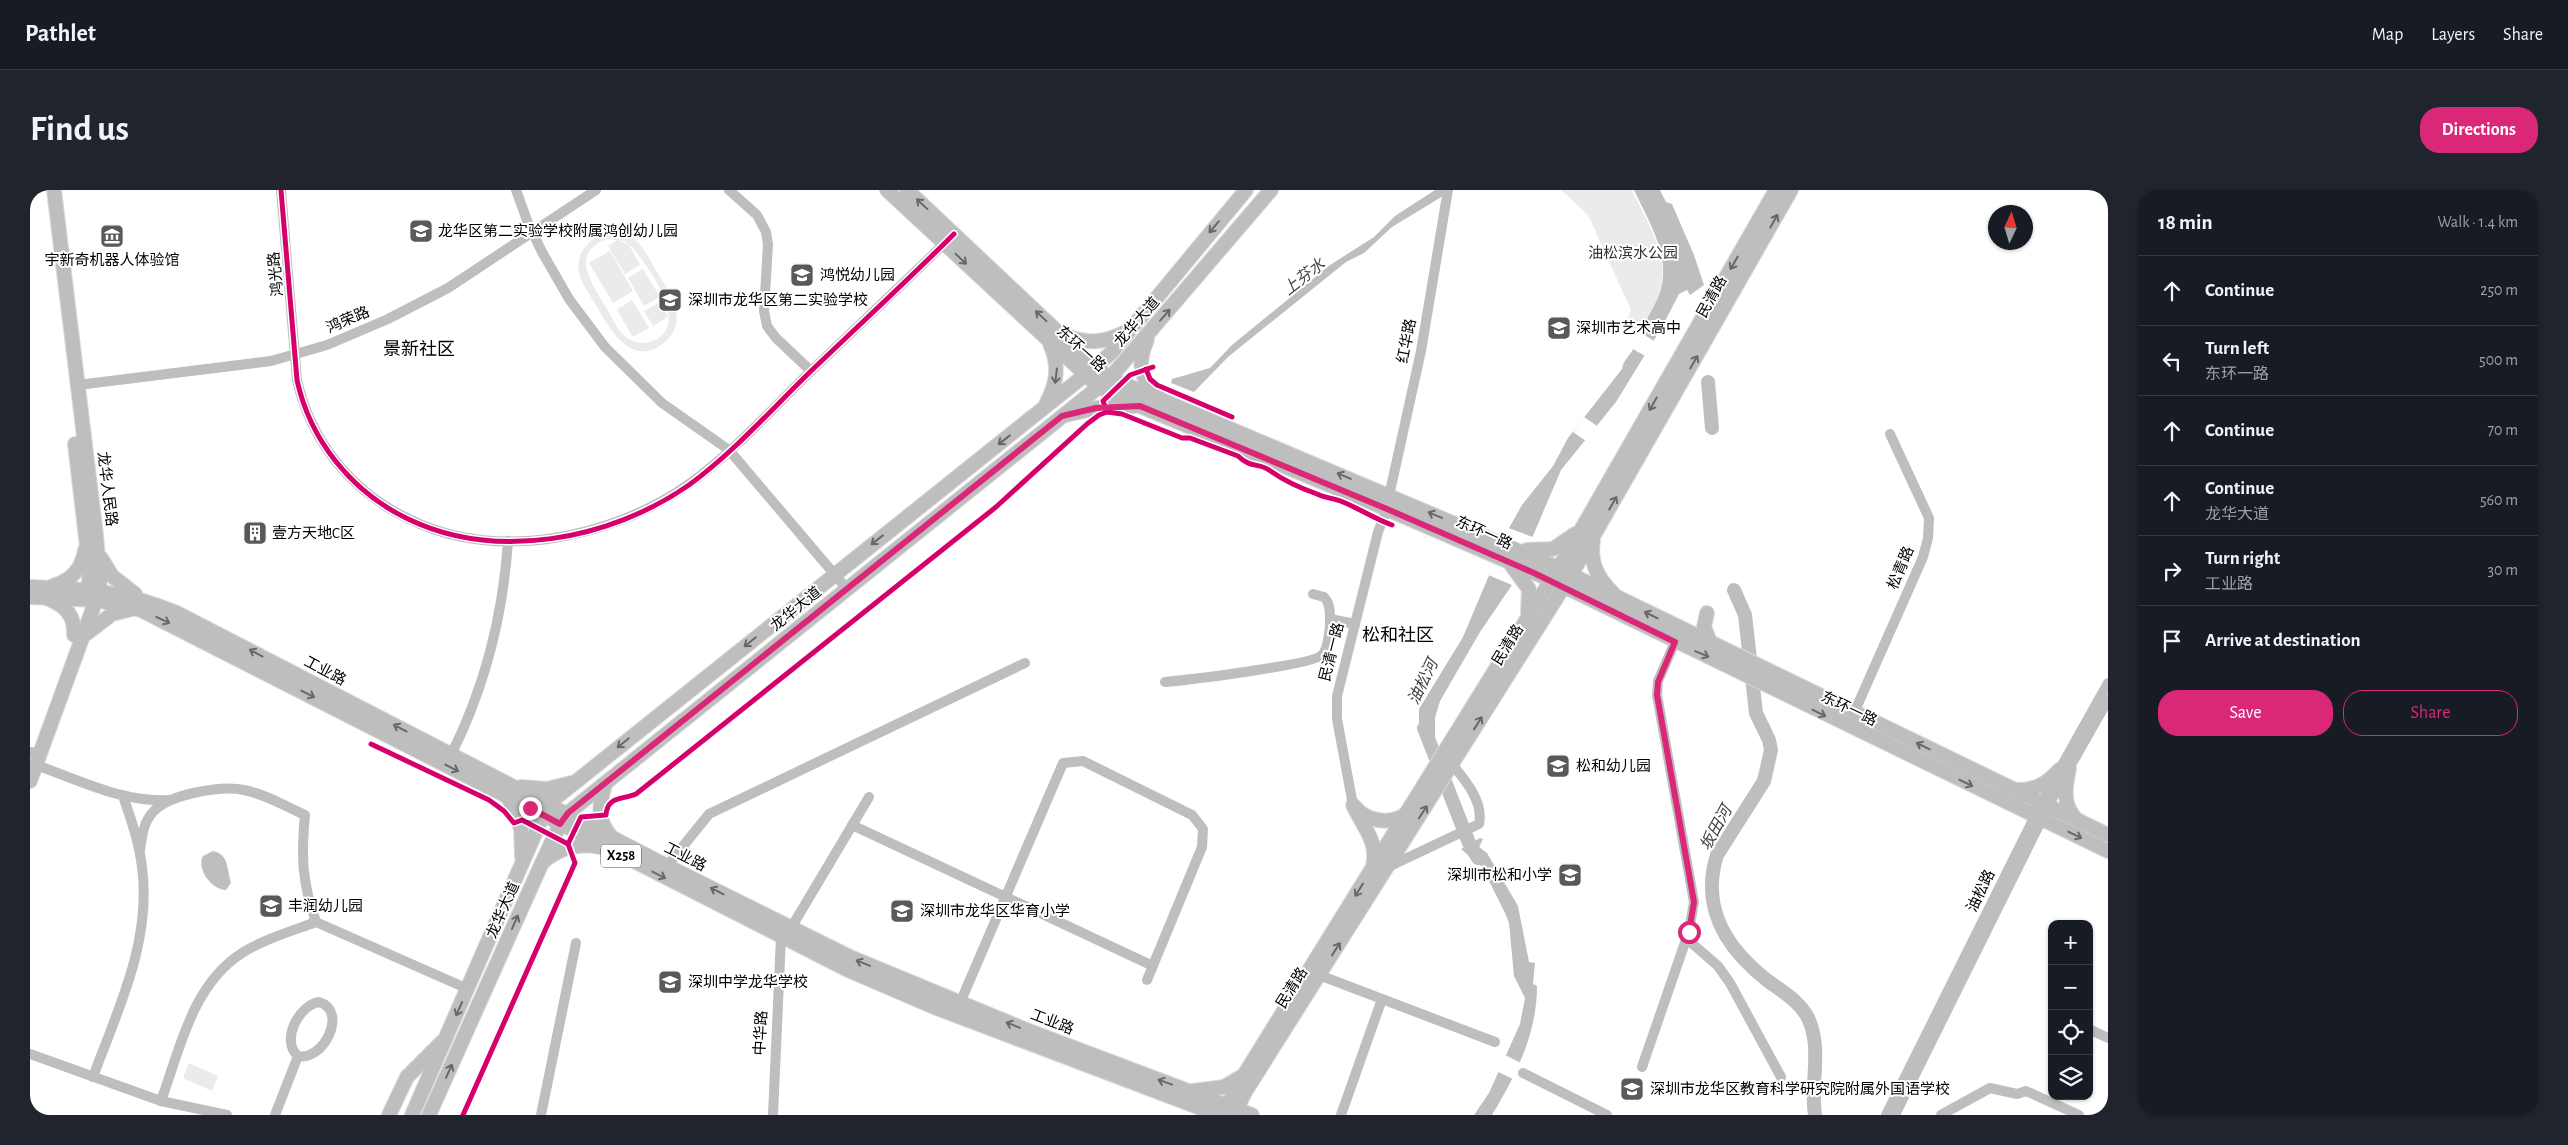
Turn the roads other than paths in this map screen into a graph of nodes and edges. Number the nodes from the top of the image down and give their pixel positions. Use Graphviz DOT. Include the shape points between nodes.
graph roads {
  1 [pos="44,190"];
  2 [pos="54,190"];
  3 [pos="281,190"];
  4 [pos="516,190"];
  5 [pos="596,190"];
  6 [pos="729,190"];
  7 [pos="887,190"];
  8 [pos="907,190"];
  9 [pos="1246,190"];
  10 [pos="1271,190"];
  11 [pos="1448,190"];
  12 [pos="1776,190"];
  13 [pos="1792,190"];
  14 [pos="532,233"];
  15 [pos="949,238"];
  16 [pos="1129,331"];
  17 [pos="1150,333"];
  18 [pos="1053,336"];
  19 [pos="295,356"];
  20 [pos="1090,371"];
  21 [pos="811,372"];
  22 [pos="1105,383"];
  23 [pos="78,385"];
  24 [pos="1151,393"];
  25 [pos="1140,406"];
  26 [pos="1043,409"];
  27 [pos="1062,416"];
  28 [pos="1890,434"];
  29 [pos="729,450"];
  30 [pos="1388,502"];
  31 [pos="1582,528"];
  32 [pos="1595,534"];
  33 [pos="508,541"];
  34 [pos="92,544"];
  35 [pos="1493,547"];
  36 [pos="1532,553"];
  37 [pos="1523,573"];
  38 [pos="835,574"];
  39 [pos="1554,574"];
  40 [pos="1567,581"];
  41 [pos="30,587"];
  42 [pos="847,589"];
  43 [pos="47,593"];
  44 [pos="1313,594"];
  45 [pos="92,595"];
  46 [pos="30,597"];
  47 [pos="1623,601"];
  48 [pos="143,605"];
  49 [pos="1707,613"];
  50 [pos="1330,619"];
  51 [pos="1527,619"];
  52 [pos="1355,624"];
  53 [pos="79,636"];
  54 [pos="1675,642"];
  55 [pos="1712,644"];
  56 [pos="1727,658"];
  57 [pos="1025,663"];
  58 [pos="1165,682"];
  59 [pos="2108,683"];
  60 [pos="2108,700"];
  61 [pos="1854,713"];
  62 [pos="451,755"];
  63 [pos="32,757"];
  64 [pos="1452,764"];
  65 [pos="2064,770"];
  66 [pos="500,780"];
  67 [pos="30,781"];
  68 [pos="576,781"];
  69 [pos="605,784"];
  70 [pos="2014,790"];
  71 [pos="123,796"];
  72 [pos="508,797"];
  73 [pos="869,797"];
  74 [pos="170,800"];
  75 [pos="1354,805"];
  76 [pos="2045,805"];
  77 [pos="546,810"];
  78 [pos="1406,814"];
  79 [pos="564,818"];
  80 [pos="2038,818"];
  81 [pos="2080,822"];
  82 [pos="852,825"];
  83 [pos="2108,835"];
  84 [pos="609,843"];
  85 [pos="140,850"];
  86 [pos="2108,851"];
  87 [pos="541,865"];
  88 [pos="667,866"];
  89 [pos="1388,866"];
  90 [pos="521,868"];
  91 [pos="1373,868"];
  92 [pos="1005,897"];
  93 [pos="316,922"];
  94 [pos="786,932"];
  95 [pos="1687,939"];
  96 [pos="576,943"];
  97 [pos="1152,966"];
  98 [pos="1319,976"];
  99 [pos="1147,980"];
  100 [pos="468,989"];
  101 [pos="1382,999"];
  102 [pos="960,1003"];
  103 [pos="2093,1031"];
  104 [pos="446,1038"];
  105 [pos="2108,1038"];
  106 [pos="1495,1042"];
  107 [pos="30,1054"];
  108 [pos="298,1056"];
  109 [pos="1642,1067"];
  110 [pos="1523,1073"];
  111 [pos="1244,1075"];
  112 [pos="93,1077"];
  113 [pos="1781,1077"];
  114 [pos="1188,1097"];
  115 [pos="436,1098"];
  116 [pos="161,1102"];
  117 [pos="1228,1112"];
  118 [pos="227,1115"];
  119 [pos="275,1115"];
  120 [pos="389,1115"];
  121 [pos="412,1115"];
  122 [pos="429,1115"];
  123 [pos="434,1115"];
  124 [pos="541,1115"];
  125 [pos="773,1115"];
  126 [pos="1197,1115"];
  127 [pos="1252,1115"];
  128 [pos="1341,1115"];
  129 [pos="1607,1115"];
  130 [pos="1886,1115"];
  131 [pos="1895,1115"];
  132 [pos="1942,1115"];
  133 [pos="2079,1115"];
  1 -- 34 [label="main road, 龙华人民路" via="51,222"];
  2 -- 23 [label="main road, 龙华人民路"];
  3 -- 19 [label="street, 鸿光路"];
  4 -- 14 [label="street"];
  5 -- 14 [label="street, 鸿荣路"];
  6 -- 21 [label="street" via="757,215 766,232 764,311 767,326"];
  7 -- 15 [label="main road, 东环一路"];
  15 -- 8 [label="main road, 东环一路, one-way"];
  9 -- 16 [label="main road, 龙华大道, one-way"];
  17 -- 10 [label="main road, 龙华大道, one-way"];
  11 -- 30 [label="street, 红华路" via="1421,351"];
  12 -- 31 [label="main road, 民清路, one-way"];
  32 -- 13 [label="main road, 民清路, one-way"];
  14 -- 19 [label="street, 鸿荣路" via="477,271 418,304"];
  14 -- 29 [label="street" via="580,315 618,362 667,407"];
  15 -- 18 [label="main road, 东环一路"];
  15 -- 21 [label="street, 鸿光路"];
  16 -- 18 [label="main road" via="1091,343"];
  16 -- 20 [label="main road, 龙华大道"];
  17 -- 22 [label="main road, 龙华大道"];
  17 -- 24 [label="main road" via="1140,364"];
  18 -- 20 [label="main road, 东环一路"];
  18 -- 26 [label="main road, one-way" via="1056,377 1051,396"];
  19 -- 23 [label="street, 鸿荣路"];
  19 -- 33 [label="street, 鸿光路" via="296,380 312,427 325,448 357,485 420,525 467,538"];
  20 -- 22 [label="main road, 东环一路"];
  20 -- 26 [label="main road, 龙华大道"];
  21 -- 29 [label="street, 鸿光路"];
  22 -- 24 [label="main road, 东环一路"];
  22 -- 25 [label="main road, 东环一路"];
  22 -- 27 [label="main road, 龙华大道"];
  23 -- 34 [label="main road, 龙华人民路"];
  30 -- 24 [label="main road, 东环一路, one-way"];
  25 -- 27 [label="main road" via="1096,408"];
  25 -- 30 [label="main road, 东环一路"];
  26 -- 38 [label="main road, 龙华大道, one-way"];
  27 -- 42 [label="main road, 龙华大道"];
  28 -- 61 [label="street, 松青路" via="1925,508 1930,531 1923,557"];
  29 -- 33 [label="street, 鸿光路" via="696,479 666,499 618,521 567,535"];
  29 -- 38 [label="street"];
  30 -- 35 [label="main road, 东环一路"];
  30 -- 52 [label="street, 民清一路"];
  31 -- 36 [label="main road" via="1553,549"];
  31 -- 39 [label="main road, 民清路"];
  32 -- 40 [label="main road, 民清路"];
  32 -- 47 [label="main road" via="1592,552 1596,571 1605,586"];
  33 -- 62 [label="street" via="503,597 492,651 474,704"];
  34 -- 43 [label="main road" via="77,571"];
  34 -- 45 [label="main road, 龙华人民路"];
  34 -- 48 [label="main road" via="112,576"];
  35 -- 36 [label="main road, 东环一路" via="1516,548"];
  35 -- 37 [label="main road, 东环一路"];
  36 -- 39 [label="main road, 东环一路"];
  37 -- 39 [label="main road, 东环一路"];
  37 -- 51 [label="main road" via="1530,593"];
  38 -- 42 [label="street"];
  38 -- 68 [label="main road, 龙华大道, one-way"];
  39 -- 40 [label="main road, 东环一路"];
  39 -- 51 [label="main road, 民清路"];
  40 -- 47 [label="main road, 东环一路"];
  40 -- 54 [label="main road, 东环一路"];
  64 -- 40 [label="main road, 民清路, one-way"];
  41 -- 43 [label="main road, 工业路 / X258"];
  42 -- 69 [label="main road, 龙华大道"];
  43 -- 45 [label="main road, 工业路 / X258"];
  43 -- 46 [label="main road, 工业路 / X258"];
  43 -- 53 [label="main road" via="71,616"];
  44 -- 50 [label="street" via="1327,600"];
  45 -- 48 [label="main road, 工业路 / X258"];
  45 -- 53 [label="main road, 龙华人民路"];
  55 -- 47 [label="main road, 东环一路, one-way"];
  48 -- 53 [label="main road" via="112,614"];
  62 -- 48 [label="main road, 工业路 / X258, one-way" via="209,628"];
  48 -- 72 [label="main road, 工业路 / X258, one-way"];
  49 -- 55 [label="main road" via="1704,627"];
  50 -- 52 [label="street"];
  50 -- 58 [label="street" via="1327,645 1319,658"];
  51 -- 78 [label="main road, 民清路"];
  52 -- 75 [label="street, 民清一路" via="1338,690 1336,712"];
  53 -- 63 [label="main road, 龙华人民路"];
  54 -- 56 [label="main road, 东环一路, one-way"];
  54 -- 95 [label="street" via="1658,682 1657,695 1694,902"];
  55 -- 56 [label="main road, 东环一路"];
  56 -- 61 [label="main road, 东环一路" via="1777,676"];
  56 -- 80 [label="main road, 东环一路, one-way" via="1775,691"];
  57 -- 88 [label="street" via="708,814"];
  59 -- 65 [label="street, 油松路"];
  60 -- 65 [label="street, 油松路"];
  70 -- 61 [label="main road, 东环一路, one-way"];
  62 -- 66 [label="main road, 工业路 / X258"];
  63 -- 67 [label="main road, 龙华人民路"];
  63 -- 71 [label="street"];
  89 -- 64 [label="main road, 民清路, one-way"];
  64 -- 89 [label="street" via="1476,801 1480,819 1475,827"];
  65 -- 70 [label="main road" via="2042,786 2025,791"];
  65 -- 76 [label="street, 油松路"];
  65 -- 81 [label="main road" via="2067,804"];
  66 -- 68 [label="main road" via="528,788 547,789"];
  66 -- 77 [label="main road, 工业路 / X258"];
  68 -- 77 [label="main road, 龙华大道"];
  69 -- 79 [label="main road, 龙华大道"];
  69 -- 84 [label="main road" via="600,814"];
  70 -- 76 [label="main road, 东环一路"];
  71 -- 74 [label="street"];
  71 -- 85 [label="street"];
  72 -- 77 [label="main road, 工业路 / X258"];
  72 -- 90 [label="main road" via="521,828"];
  73 -- 82 [label="street"];
  74 -- 85 [label="street" via="154,810 147,820"];
  74 -- 93 [label="street" via="219,789 236,789 305,815 304,880"];
  75 -- 78 [label="main road" via="1364,816 1377,820 1396,819"];
  75 -- 91 [label="main road" via="1373,842"];
  76 -- 80 [label="street, 油松路"];
  76 -- 81 [label="main road, 东环一路"];
  77 -- 79 [label="main road, 工业路 / X258"];
  77 -- 90 [label="main road, 龙华大道"];
  78 -- 91 [label="main road, 民清路"];
  79 -- 84 [label="main road, 工业路 / X258"];
  79 -- 87 [label="main road, 龙华大道"];
  80 -- 86 [label="main road, 东环一路, one-way"];
  80 -- 130 [label="street, 油松路"];
  80 -- 131 [label="street, 油松路"];
  81 -- 83 [label="main road, 东环一路"];
  82 -- 92 [label="street"];
  82 -- 94 [label="street"];
  84 -- 87 [label="main road" via="572,847 553,855"];
  84 -- 88 [label="main road, 工业路 / X258"];
  84 -- 94 [label="main road, 工业路 / X258, one-way"];
  85 -- 112 [label="street" via="144,898 139,946"];
  115 -- 87 [label="main road, 龙华大道, one-way"];
  94 -- 88 [label="main road, 工业路 / X258, one-way"];
  98 -- 89 [label="main road, 民清路, one-way"];
  90 -- 100 [label="main road, 龙华大道"];
  91 -- 111 [label="main road, 民清路, one-way"];
  92 -- 97 [label="street"];
  92 -- 97 [label="street" via="1063,763 1083,761 1192,814 1203,829 1202,847"];
  92 -- 102 [label="street"];
  93 -- 100 [label="street"];
  93 -- 116 [label="street" via="252,948 217,974 194,1011"];
  102 -- 94 [label="main road, 工业路 / X258, one-way"];
  94 -- 114 [label="main road, 工业路 / X258" via="890,989"];
  94 -- 125 [label="street, 中华路"];
  95 -- 109 [label="street"];
  95 -- 113 [label="street" via="1718,966 1730,983"];
  96 -- 124 [label="street"];
  97 -- 99 [label="street"];
  98 -- 101 [label="street"];
  98 -- 117 [label="main road, 民清路"];
  100 -- 104 [label="main road, 龙华大道, one-way"];
  101 -- 106 [label="street"];
  101 -- 128 [label="street"];
  114 -- 102 [label="main road, 工业路 / X258, one-way"];
  103 -- 105 [label="street"];
  104 -- 120 [label="main road" via="407,1078"];
  104 -- 121 [label="main road, 龙华大道"];
  107 -- 112 [label="street"];
  108 -- 108 [label="street" via="291,1043 296,1020 313,1003 325,1004 332,1012 328,1036 312,1054"];
  108 -- 119 [label="street"];
  110 -- 129 [label="street"];
  111 -- 114 [label="main road" via="1224,1087"];
  111 -- 117 [label="main road, 民清路"];
  112 -- 116 [label="street"];
  114 -- 117 [label="main road, 工业路 / X258"];
  114 -- 126 [label="main road"];
  115 -- 122 [label="main road, 龙华大道"];
  115 -- 123 [label="main road"];
  116 -- 118 [label="street"];
  117 -- 127 [label="main road, 工业路 / X258"];
  132 -- 133 [label="street" via="1986,1089 1996,1088 2017,1094 2026,1091"];
}
